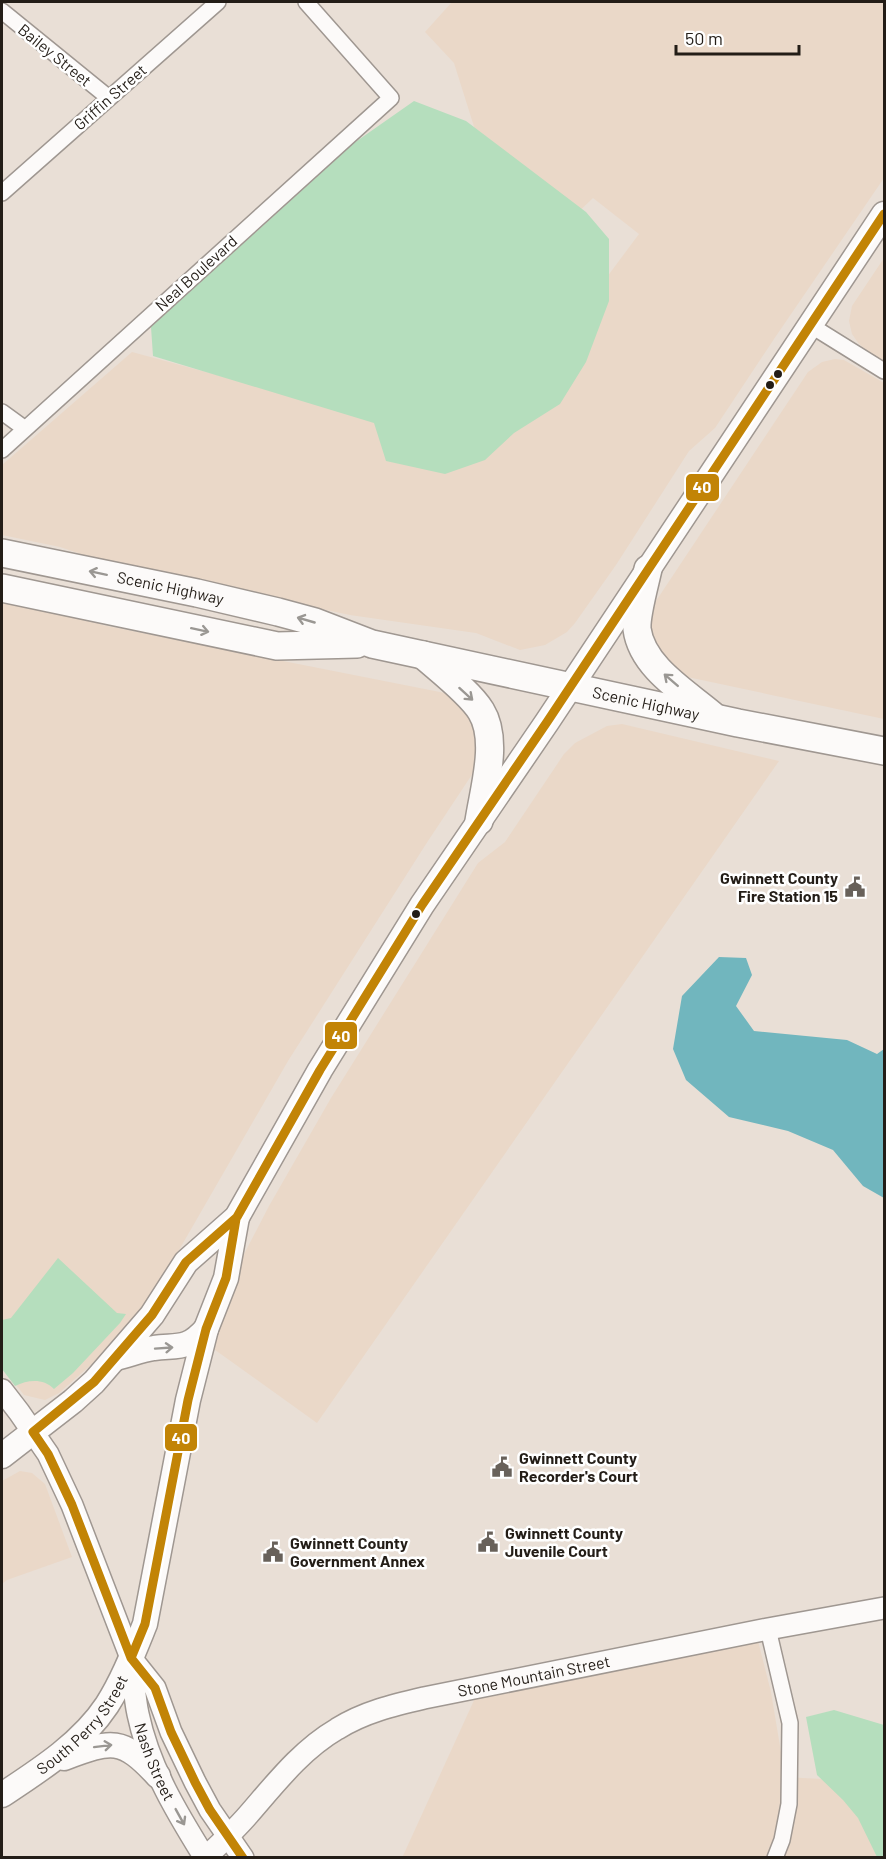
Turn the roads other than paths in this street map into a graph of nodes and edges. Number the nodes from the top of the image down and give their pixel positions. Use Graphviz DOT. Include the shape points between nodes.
graph roads {
  1 [pos="218,2"];
  2 [pos="306,2"];
  3 [pos="2,11"];
  4 [pos="109,98"];
  5 [pos="2,193"];
  6 [pos="885,214"];
  7 [pos="810,325"];
  8 [pos="885,372"];
  9 [pos="2,412"];
  10 [pos="24,428"];
  11 [pos="2,450"];
  12 [pos="2,553"];
  13 [pos="648,569"];
  14 [pos="2,588"];
  15 [pos="372,644"];
  16 [pos="423,654"];
  17 [pos="569,686"];
  18 [pos="715,718"];
  19 [pos="885,751"];
  20 [pos="479,820"];
  21 [pos="237,1217"];
  22 [pos="206,1329"];
  23 [pos="116,1358"];
  24 [pos="2,1390"];
  25 [pos="33,1432"];
  26 [pos="2,1456"];
  27 [pos="885,1608"];
  28 [pos="768,1629"];
  29 [pos="131,1658"];
  30 [pos="48,1764"];
  31 [pos="158,1776"];
  32 [pos="2,1795"];
  33 [pos="228,1836"];
  34 [pos="205,1857"];
  35 [pos="243,1857"];
  36 [pos="775,1857"];
  1 -- 4 [label="street, Griffin Street"];
  2 -- 10 [label="street, Neal Boulevard" via="391,98"];
  3 -- 4 [label="street, Bailey Street"];
  4 -- 5 [label="street, Griffin Street"];
  6 -- 7 [label="main road"];
  7 -- 8 [label="street"];
  7 -- 13 [label="main road"];
  9 -- 10 [label="street"];
  10 -- 11 [label="street, Neal Boulevard"];
  15 -- 12 [label="highway, Scenic Highway, one-way" via="278,612"];
  13 -- 17 [label="main road"];
  18 -- 13 [label="highway, one-way" via="666,677 644,651 637,627"];
  14 -- 15 [label="highway, Scenic Highway, one-way" via="277,646"];
  15 -- 16 [label="highway, Scenic Highway"];
  16 -- 17 [label="highway, Scenic Highway"];
  16 -- 20 [label="highway, one-way" via="474,702 487,724 491,744"];
  17 -- 18 [label="highway, Scenic Highway"];
  17 -- 20 [label="main road"];
  18 -- 19 [label="highway, Scenic Highway"];
  20 -- 21 [label="main road" via="366,994"];
  21 -- 22 [label="main road, South Perry Street" via="226,1278"];
  21 -- 23 [label="main road" via="186,1262 152,1315"];
  23 -- 22 [label="main road, one-way" via="187,1344"];
  22 -- 29 [label="main road, South Perry Street" via="188,1400 145,1624"];
  23 -- 25 [label="main road" via="74,1401"];
  24 -- 25 [label="street, Nash Street"];
  25 -- 26 [label="main road"];
  25 -- 29 [label="street, Nash Street" via="72,1505"];
  27 -- 28 [label="street, Stone Mountain Street"];
  28 -- 33 [label="street, Stone Mountain Street" via="424,1698 365,1715 314,1745"];
  28 -- 36 [label="street" via="789,1723 789,1804"];
  29 -- 30 [label="main road, South Perry Street" via="108,1704 81,1736"];
  29 -- 31 [label="street, Nash Street" via="138,1714"];
  29 -- 33 [label="street, Nash Street" via="155,1688 195,1782"];
  30 -- 31 [label="main road, one-way" via="90,1748 120,1745 143,1759"];
  30 -- 32 [label="main road, South Perry Street"];
  31 -- 34 [label="street, Nash Street, one-way"];
  33 -- 34 [label="street, Stone Mountain Street"];
  33 -- 35 [label="street, Nash Street"];
}
